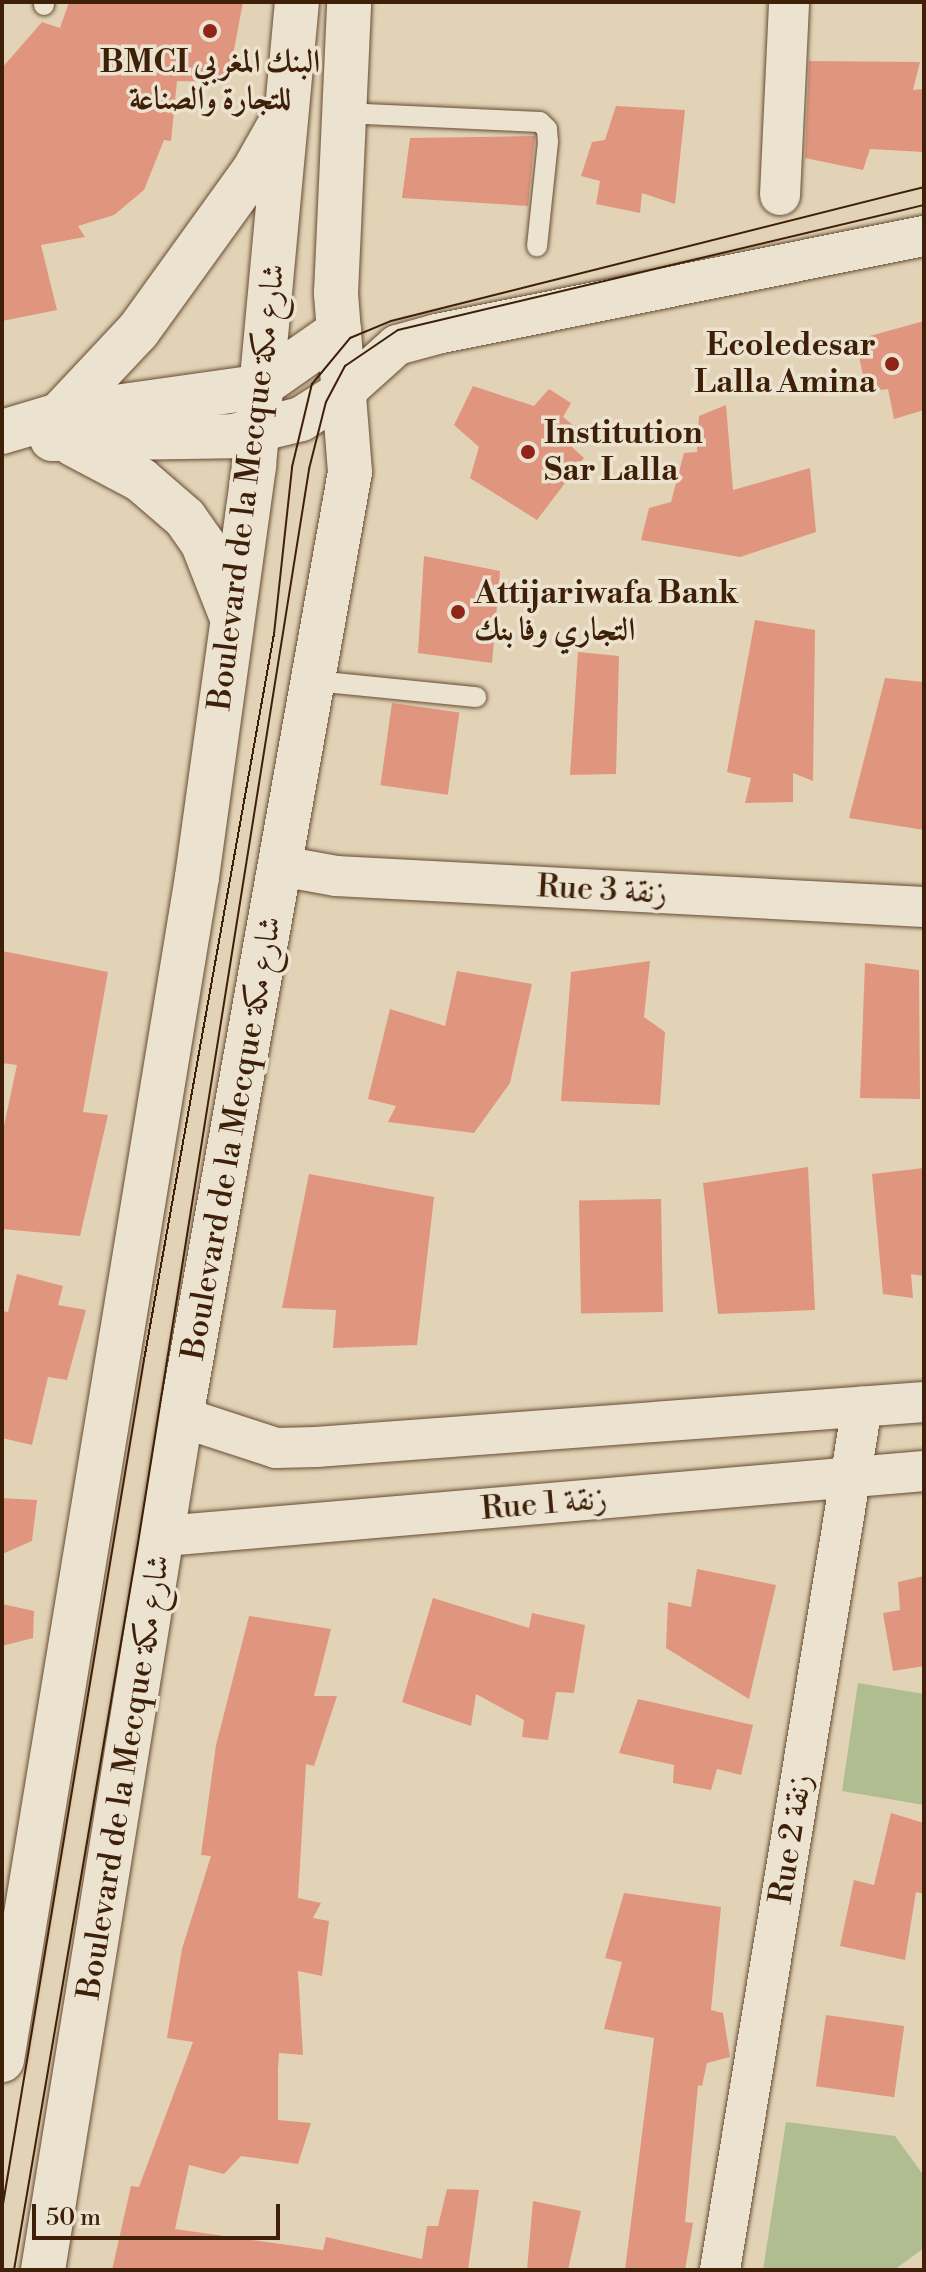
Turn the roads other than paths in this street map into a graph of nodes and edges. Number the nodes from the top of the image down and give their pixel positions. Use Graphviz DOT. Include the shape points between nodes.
graph roads {
  1 [pos="297,2"];
  2 [pos="349,2"];
  3 [pos="789,2"];
  4 [pos="290,107"];
  5 [pos="343,113"];
  6 [pos="780,195"];
  7 [pos="924,236"];
  8 [pos="537,246"];
  9 [pos="339,331"];
  10 [pos="259,387"];
  11 [pos="347,390"];
  12 [pos="63,428"];
  13 [pos="2,432"];
  14 [pos="257,432"];
  15 [pos="233,621"];
  16 [pos="315,681"];
  17 [pos="476,697"];
  18 [pos="281,866"];
  19 [pos="924,907"];
  20 [pos="924,1402"];
  21 [pos="862,1407"];
  22 [pos="181,1417"];
  23 [pos="924,1471"];
  24 [pos="850,1477"];
  25 [pos="164,1536"];
  26 [pos="9,1979"];
  27 [pos="2,2060"];
  28 [pos="43,2270"];
  29 [pos="720,2270"];
  1 -- 4 [label="main road, Boulevard de la Mecque شارع مكة"];
  2 -- 5 [label="main road, Boulevard de la Mecque شارع مكة"];
  3 -- 6 [label="street"];
  4 -- 10 [label="main road, Boulevard de la Mecque شارع مكة"];
  4 -- 12 [label="main road" via="254,170 182,272"];
  5 -- 8 [label="lane" via="540,122 548,142"];
  5 -- 9 [label="main road, Boulevard de la Mecque شارع مكة"];
  7 -- 11 [label="street" via="437,334 397,345"];
  9 -- 10 [label="main road"];
  9 -- 11 [label="main road, Boulevard de la Mecque شارع مكة"];
  10 -- 12 [label="main road"];
  10 -- 14 [label="main road, Boulevard de la Mecque شارع مكة"];
  11 -- 14 [label="main road" via="301,419"];
  11 -- 16 [label="main road, Boulevard de la Mecque شارع مكة" via="350,472"];
  12 -- 13 [label="main road"];
  12 -- 14 [label="main road" via="206,438"];
  12 -- 15 [label="main road" via="141,480 185,518 203,544"];
  14 -- 15 [label="main road, Boulevard de la Mecque شارع مكة"];
  15 -- 26 [label="main road, Boulevard de la Mecque شارع مكة" via="197,877"];
  16 -- 17 [label="lane"];
  16 -- 18 [label="main road, Boulevard de la Mecque شارع مكة"];
  18 -- 19 [label="street, Rue 3 زنقة" via="336,876"];
  18 -- 22 [label="main road, Boulevard de la Mecque شارع مكة"];
  20 -- 21 [label="street"];
  21 -- 22 [label="street" via="276,1448"];
  21 -- 24 [label="street, Rue 2 زنقة"];
  22 -- 25 [label="main road, Boulevard de la Mecque شارع مكة"];
  23 -- 24 [label="street, Rue 1 زنقة"];
  24 -- 25 [label="street, Rue 1 زنقة"];
  24 -- 29 [label="street, Rue 2 زنقة"];
  25 -- 28 [label="main road, Boulevard de la Mecque شارع مكة"];
  26 -- 27 [label="main road, Boulevard de la Mecque شارع مكة"];
}
